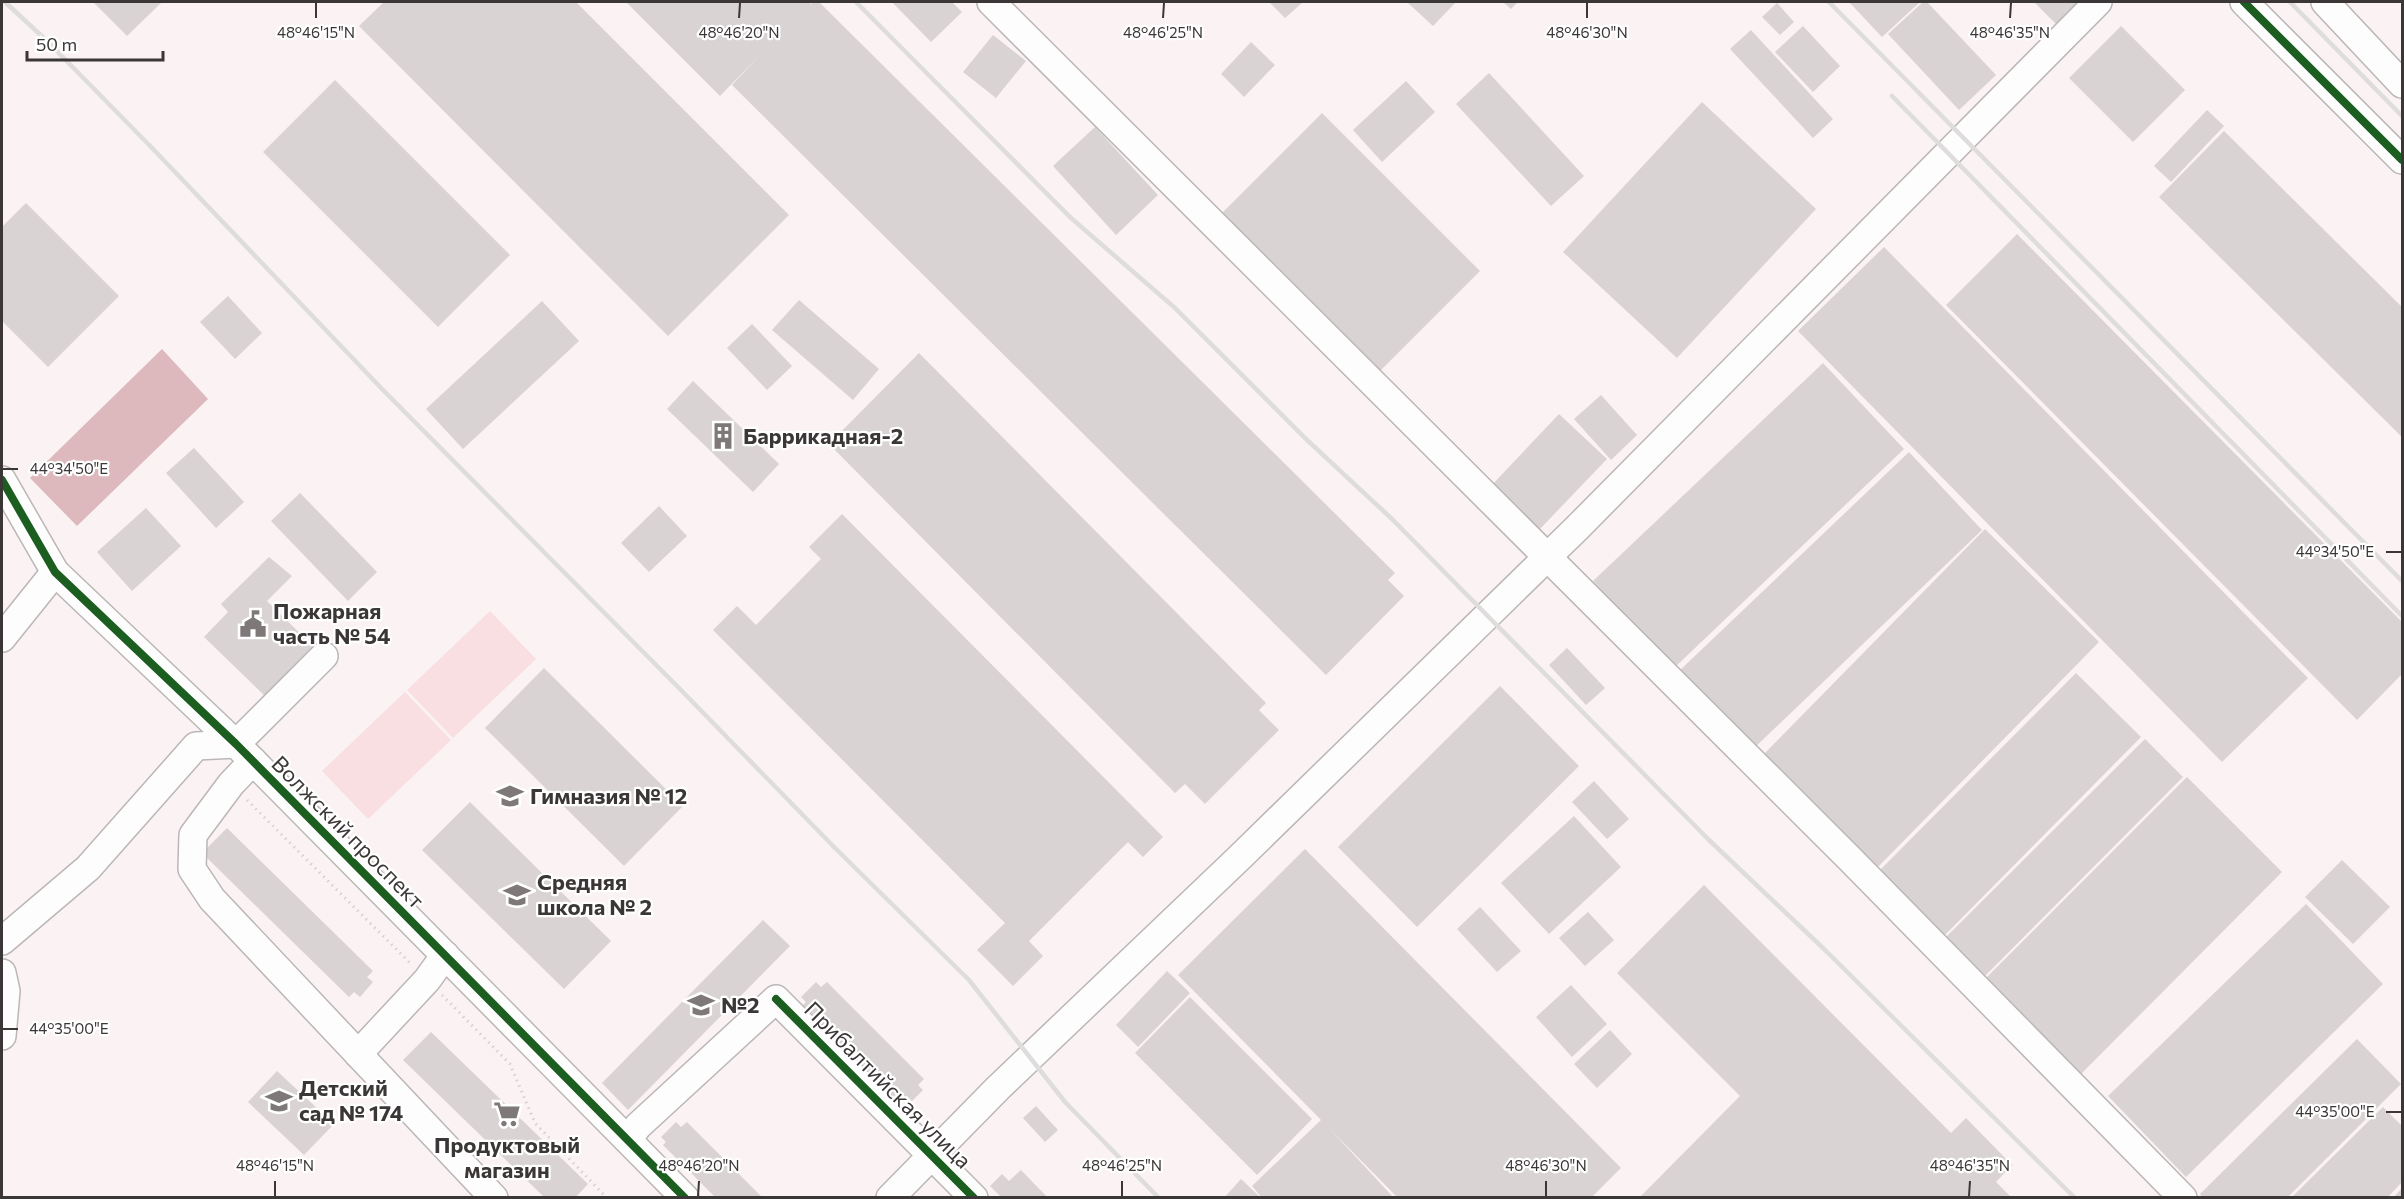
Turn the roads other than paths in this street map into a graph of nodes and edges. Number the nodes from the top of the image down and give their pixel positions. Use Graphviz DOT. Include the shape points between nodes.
graph roads {
  1 [pos="991,2"];
  2 [pos="2098,2"];
  3 [pos="2244,2"];
  4 [pos="2325,2"];
  5 [pos="2403,84"];
  6 [pos="2403,160"];
  7 [pos="2,480"];
  8 [pos="1547,558"];
  9 [pos="55,572"];
  10 [pos="2,638"];
  11 [pos="324,656"];
  12 [pos="244,753"];
  13 [pos="2,941"];
  14 [pos="445,955"];
  15 [pos="2,973"];
  16 [pos="2,1036"];
  17 [pos="358,1054"];
  18 [pos="628,1140"];
  19 [pos="933,1156"];
  20 [pos="494,1197"];
  21 [pos="685,1197"];
  22 [pos="890,1197"];
  23 [pos="974,1197"];
  24 [pos="2183,1197"];
  1 -- 8 [label="street"];
  2 -- 8 [label="street"];
  3 -- 6 [label="street"];
  4 -- 5 [label="street"];
  7 -- 9 [label="street, Волжский проспект"];
  8 -- 19 [label="street" via="998,1088"];
  8 -- 24 [label="street"];
  9 -- 10 [label="street"];
  9 -- 12 [label="street, Волжский проспект"];
  11 -- 12 [label="street"];
  12 -- 13 [label="street" via="196,746 88,868"];
  12 -- 14 [label="street, Волжский проспект"];
  12 -- 17 [label="street" via="231,784 193,835 192,869 212,899"];
  14 -- 17 [label="street"];
  14 -- 18 [label="street, Волжский проспект"];
  15 -- 16 [label="street" via="6,991"];
  17 -- 20 [label="street"];
  18 -- 19 [label="street, Прибалтийская улица" via="638,1126 776,999"];
  18 -- 21 [label="street, Волжский проспект"];
  19 -- 22 [label="street"];
  19 -- 23 [label="street, Прибалтийская улица"];
}
